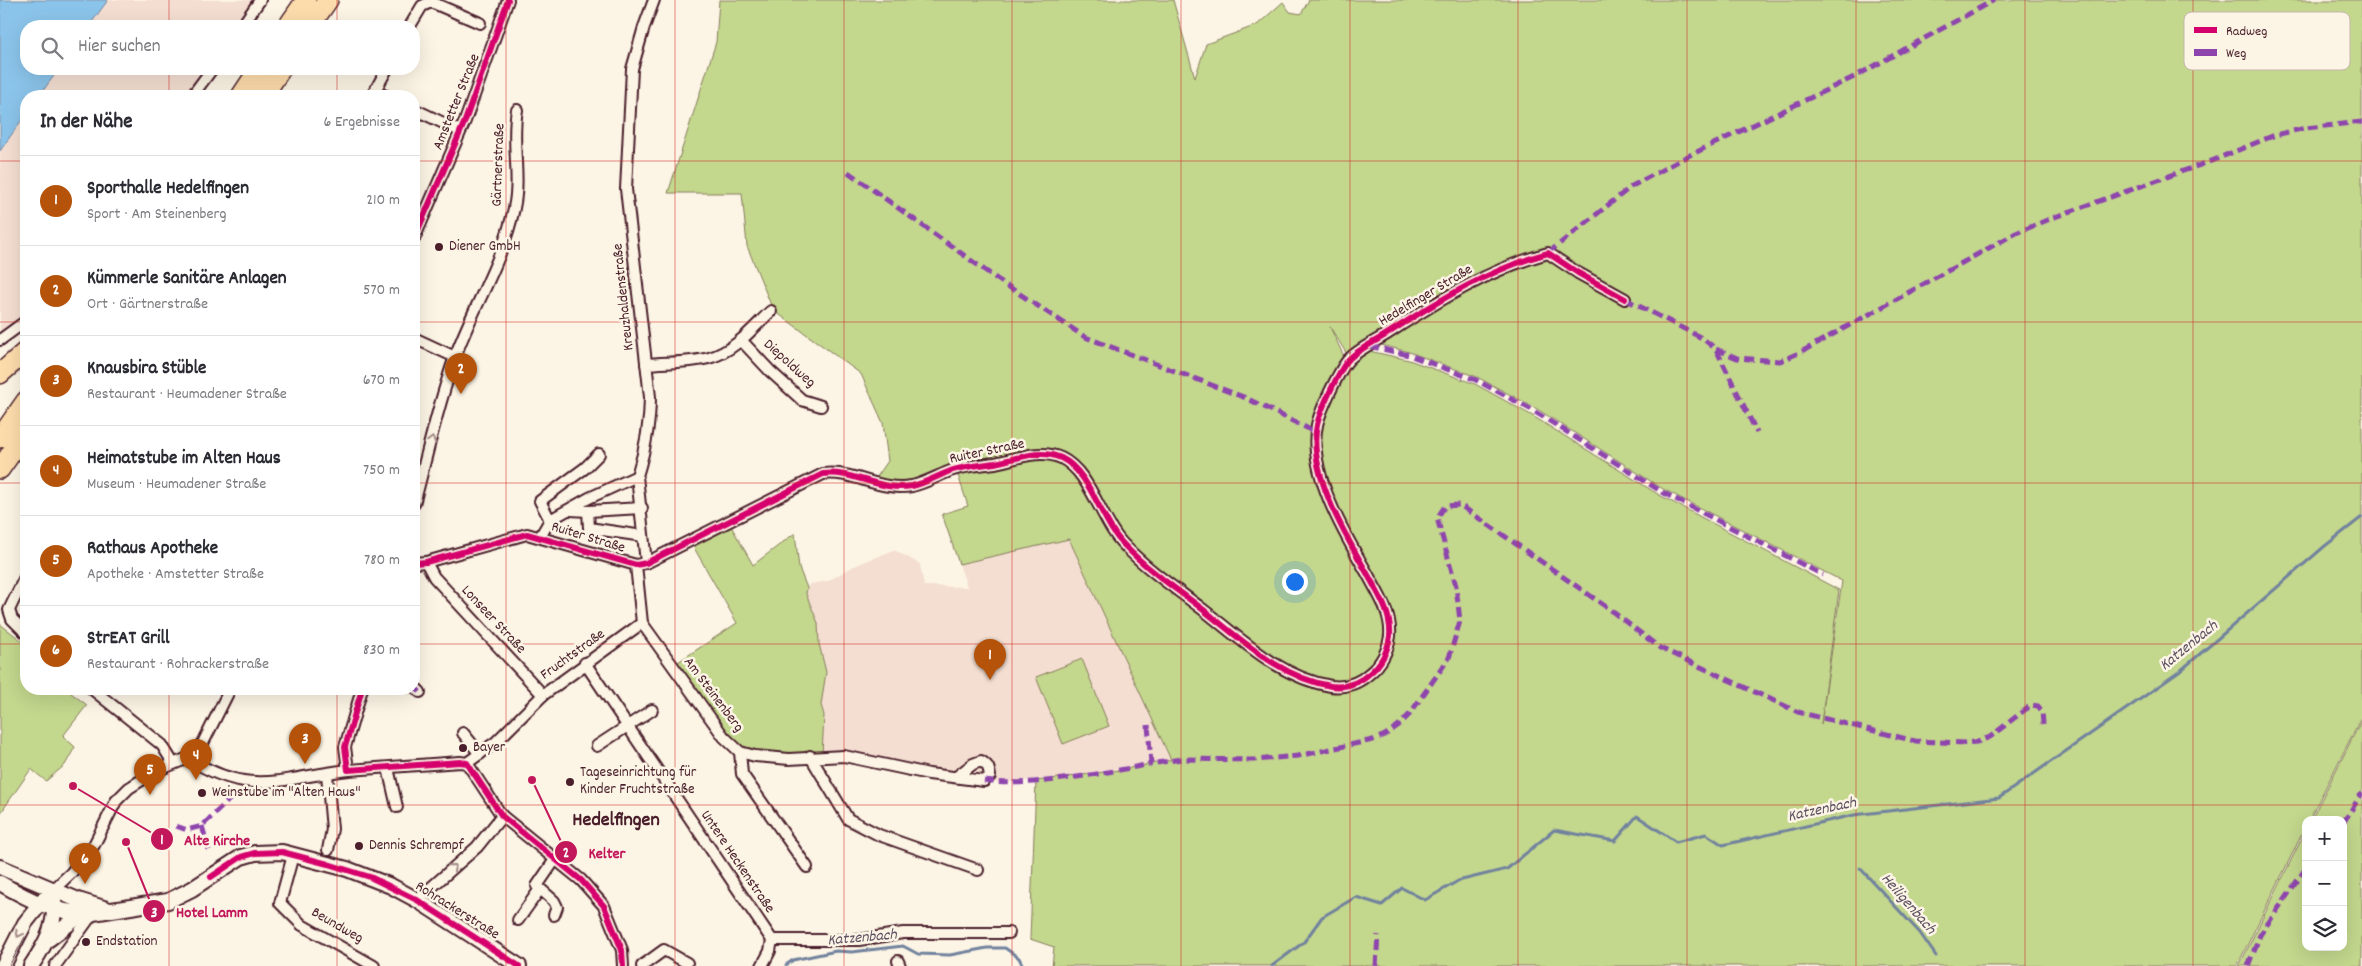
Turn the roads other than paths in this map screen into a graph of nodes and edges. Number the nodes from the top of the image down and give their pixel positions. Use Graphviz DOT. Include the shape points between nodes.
graph roads {
  1 [pos="260,0"];
  2 [pos="306,0"];
  3 [pos="328,0"];
  4 [pos="508,0"];
  5 [pos="654,0"];
  6 [pos="246,20"];
  7 [pos="292,20"];
  8 [pos="314,20"];
  9 [pos="414,20"];
  10 [pos="480,23"];
  11 [pos="208,75"];
  12 [pos="255,75"];
  13 [pos="277,75"];
  14 [pos="384,75"];
  15 [pos="196,90"];
  16 [pos="244,90"];
  17 [pos="267,90"];
  18 [pos="376,90"];
  19 [pos="517,110"];
  20 [pos="420,112"];
  21 [pos="460,131"];
  22 [pos="420,225"];
  23 [pos="1625,299"];
  24 [pos="771,310"];
  25 [pos="20,325"];
  26 [pos="0,340"];
  27 [pos="741,340"];
  28 [pos="420,341"];
  29 [pos="20,356"];
  30 [pos="455,357"];
  31 [pos="1350,359"];
  32 [pos="646,364"];
  33 [pos="2,370"];
  34 [pos="820,406"];
  35 [pos="20,410"];
  36 [pos="0,438"];
  37 [pos="20,441"];
  38 [pos="599,454"];
  39 [pos="0,469"];
  40 [pos="637,476"];
  41 [pos="420,482"];
  42 [pos="642,508"];
  43 [pos="570,510"];
  44 [pos="588,511"];
  45 [pos="550,520"];
  46 [pos="540,536"];
  47 [pos="643,536"];
  48 [pos="420,562"];
  49 [pos="426,562"];
  50 [pos="646,563"];
  51 [pos="636,565"];
  52 [pos="20,587"];
  53 [pos="642,623"];
  54 [pos="20,627"];
  55 [pos="585,664"];
  56 [pos="99,695"];
  57 [pos="227,695"];
  58 [pos="360,695"];
  59 [pos="542,696"];
  60 [pos="652,710"];
  61 [pos="627,726"];
  62 [pos="463,733"];
  63 [pos="597,746"];
  64 [pos="740,752"];
  65 [pos="480,754"];
  66 [pos="810,756"];
  67 [pos="188,758"];
  68 [pos="173,763"];
  69 [pos="467,763"];
  70 [pos="388,768"];
  71 [pos="348,770"];
  72 [pos="327,774"];
  73 [pos="956,777"];
  74 [pos="397,807"];
  75 [pos="502,816"];
  76 [pos="328,850"];
  77 [pos="293,855"];
  78 [pos="554,861"];
  79 [pos="0,867"];
  80 [pos="807,867"];
  81 [pos="978,870"];
  82 [pos="0,883"];
  83 [pos="540,889"];
  84 [pos="53,890"];
  85 [pos="417,900"];
  86 [pos="38,904"];
  87 [pos="55,910"];
  88 [pos="108,910"];
  89 [pos="87,913"];
  90 [pos="554,915"];
  91 [pos="518,920"];
  92 [pos="1009,933"];
  93 [pos="49,939"];
  94 [pos="772,940"];
  95 [pos="687,964"];
  96 [pos="3,966"];
  97 [pos="31,966"];
  98 [pos="55,966"];
  99 [pos="374,966"];
  100 [pos="519,966"];
  101 [pos="623,966"];
  102 [pos="642,966"];
  103 [pos="762,966"];
  1 -- 6 [label="street"];
  2 -- 7 [label="highway"];
  3 -- 8 [label="highway"];
  4 -- 21 [label="street, Amstetter Straße"];
  5 -- 32 [label="street, Kreuzhaldenstraße" via="632,69 626,189"];
  9 -- 10 [label="street" via="422,6 431,2"];
  11 -- 15 [label="street"];
  12 -- 16 [label="highway"];
  13 -- 17 [label="highway"];
  14 -- 18 [label="street"];
  19 -- 30 [label="street, Gärtnerstraße" via="514,132 516,197 512,216 506,239"];
  20 -- 21 [label="street"];
  21 -- 22 [label="street, Amstetter Straße"];
  23 -- 31 [label="street, Hedelfinger Straße" via="1548,253 1522,260 1466,284"];
  24 -- 27 [label="street, Diepoldweg"];
  25 -- 26 [label="street"];
  27 -- 32 [label="street, Diepoldweg" via="709,358"];
  27 -- 34 [label="street, Diepoldweg" via="802,400"];
  28 -- 30 [label="street"];
  29 -- 33 [label="highway"];
  41 -- 30 [label="street, Gärtnerstraße, one-way"];
  31 -- 50 [label="street, Ruiter Straße" via="1318,419 1315,444 1329,496 1345,535 1384,604 1390,634 1385,653 1375,668 1361,681 1346,686 1332,686 1304,678 1265,658 1155,574 1122,544 1082,476 1069,463 1046,454 956,469 915,486 894,488 840,474 823,474"];
  32 -- 40 [label="street, Kreuzhaldenstraße" via="650,418"];
  35 -- 36 [label="highway"];
  37 -- 39 [label="highway"];
  38 -- 45 [label="street, Ruiter Straße" via="540,501"];
  40 -- 42 [label="street"];
  40 -- 43 [label="street"];
  42 -- 44 [label="street"];
  42 -- 47 [label="street"];
  43 -- 44 [label="street"];
  43 -- 45 [label="street"];
  44 -- 47 [label="street" via="590,528"];
  45 -- 46 [label="street"];
  46 -- 49 [label="street, Ruiter Straße" via="518,535"];
  46 -- 51 [label="street, Ruiter Straße"];
  47 -- 50 [label="street"];
  48 -- 49 [label="street, Ruiter Straße"];
  49 -- 59 [label="street, Lonseer Straße" via="434,577"];
  50 -- 51 [label="street, Ruiter Straße"];
  51 -- 53 [label="street"];
  52 -- 54 [label="street" via="9,610"];
  53 -- 55 [label="street, Fruchtstraße"];
  53 -- 64 [label="street, Am Steinenberg" via="724,737"];
  55 -- 59 [label="street, Fruchtstraße"];
  55 -- 61 [label="street, Untere Heckenstraße"];
  56 -- 68 [label="street" via="162,746"];
  57 -- 67 [label="street" via="203,743"];
  58 -- 71 [label="street" via="345,747"];
  59 -- 65 [label="street, Fruchtstraße"];
  60 -- 61 [label="street"];
  61 -- 63 [label="street"];
  61 -- 94 [label="street, Untere Heckenstraße"];
  62 -- 65 [label="street"];
  64 -- 66 [label="street, Am Steinenberg" via="769,758"];
  64 -- 80 [label="street" via="742,774"];
  65 -- 69 [label="street, Fruchtstraße"];
  66 -- 73 [label="street, Am Steinenberg" via="844,756"];
  66 -- 81 [label="street" via="848,819 879,836"];
  67 -- 68 [label="street"];
  67 -- 72 [label="street" via="200,766 247,783"];
  68 -- 84 [label="street" via="138,781 120,796 94,845"];
  69 -- 70 [label="street"];
  69 -- 75 [label="street"];
  70 -- 71 [label="street"];
  70 -- 74 [label="street"];
  71 -- 72 [label="street"];
  72 -- 76 [label="street" via="332,829"];
  75 -- 78 [label="street"];
  85 -- 75 [label="street, one-way" via="477,847"];
  77 -- 85 [label="main road, Rohrackerstraße" via="370,877"];
  77 -- 88 [label="main road, Rohrackerstraße" via="269,852 248,855 168,901"];
  77 -- 99 [label="street, Beundweg" via="280,903 302,925"];
  78 -- 83 [label="street" via="536,886"];
  78 -- 101 [label="street" via="580,880 604,906 622,950"];
  79 -- 84 [label="main road, Rohrackerstraße"];
  82 -- 86 [label="main road, Rohrackerstraße"];
  83 -- 90 [label="street" via="554,901 557,907"];
  83 -- 91 [label="street"];
  84 -- 86 [label="main road"];
  84 -- 87 [label="main road"];
  84 -- 88 [label="main road, Rohrackerstraße"];
  85 -- 100 [label="main road, Rohrackerstraße"];
  86 -- 87 [label="main road, Rohrackerstraße"];
  86 -- 96 [label="main road, one-way"];
  87 -- 89 [label="main road, Rohrackerstraße"];
  87 -- 93 [label="main road"];
  88 -- 89 [label="main road, Rohrackerstraße"];
  89 -- 93 [label="main road"];
  89 -- 98 [label="street"];
  92 -- 94 [label="street" via="903,933 859,940"];
  93 -- 97 [label="main road"];
  94 -- 103 [label="street"];
  95 -- 102 [label="street" via="664,950"];
}
